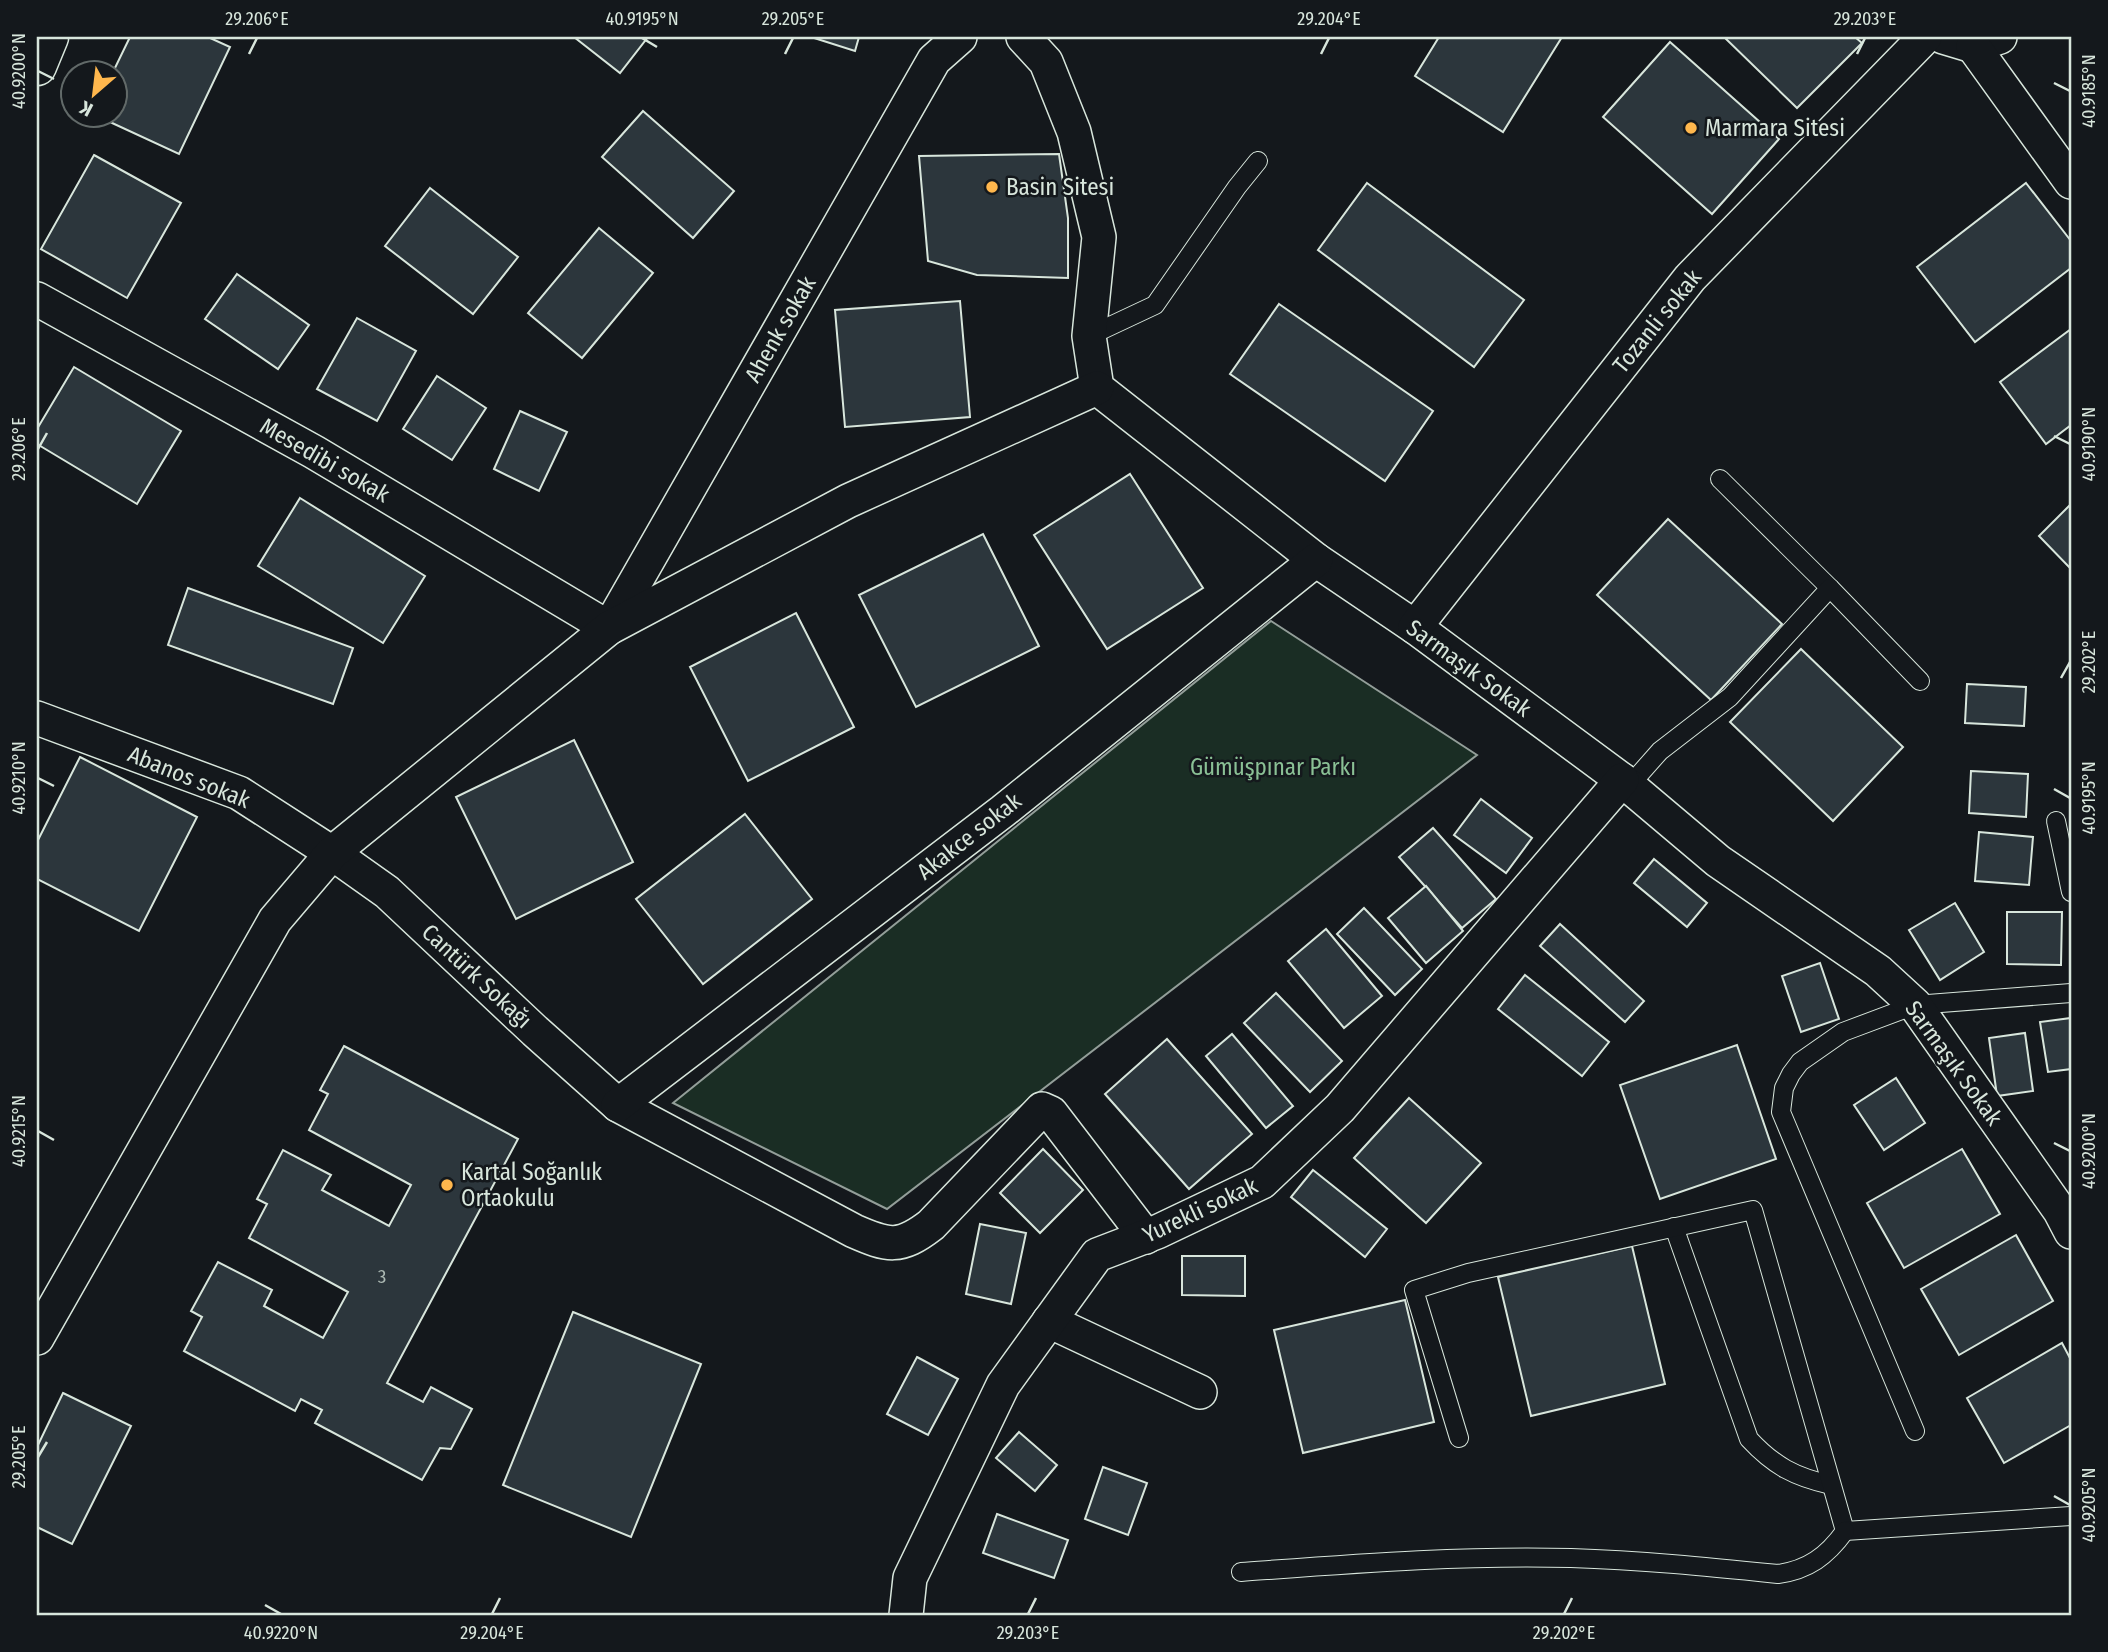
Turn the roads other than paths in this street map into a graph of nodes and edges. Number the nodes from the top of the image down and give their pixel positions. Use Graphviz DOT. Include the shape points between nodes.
graph roads {
  1 [pos="49,37"];
  2 [pos="960,37"];
  3 [pos="1023,37"];
  4 [pos="1925,37"];
  5 [pos="1972,40"];
  6 [pos="37,66"];
  7 [pos="1258,161"];
  8 [pos="2071,182"];
  9 [pos="37,299"];
  10 [pos="1089,336"];
  11 [pos="1097,388"];
  12 [pos="1720,479"];
  13 [pos="1316,561"];
  14 [pos="1830,588"];
  15 [pos="1415,627"];
  16 [pos="609,628"];
  17 [pos="1920,681"];
  18 [pos="37,718"];
  19 [pos="1626,783"];
  20 [pos="2056,821"];
  21 [pos="332,853"];
  22 [pos="2071,892"];
  23 [pos="2071,993"];
  24 [pos="1915,1005"];
  25 [pos="618,1105"];
  26 [pos="1674,1227"];
  27 [pos="2071,1232"];
  28 [pos="1146,1237"];
  29 [pos="1049,1321"];
  30 [pos="37,1338"];
  31 [pos="1200,1392"];
  32 [pos="1916,1431"];
  33 [pos="1459,1438"];
  34 [pos="1831,1485"];
  35 [pos="2071,1516"];
  36 [pos="1844,1531"];
  37 [pos="1241,1572"];
  38 [pos="906,1615"];
  1 -- 6 [label="street"];
  2 -- 16 [label="street, Ahenk sokak" via="934,60"];
  3 -- 10 [label="street" via="1046,62 1074,132 1099,237"];
  4 -- 15 [label="street, Tozanli sokak" via="1690,278"];
  5 -- 8 [label="street"];
  7 -- 10 [label="lane" via="1156,305"];
  9 -- 16 [label="street, Mesedibi sokak" via="314,452"];
  10 -- 11 [label="street"];
  11 -- 13 [label="street, Sarmaşık Sokak"];
  11 -- 16 [label="street" via="848,501"];
  12 -- 14 [label="lane"];
  13 -- 15 [label="street, Sarmaşık Sokak"];
  13 -- 25 [label="street, Akakce sokak" via="1003,811"];
  14 -- 17 [label="lane"];
  14 -- 19 [label="lane" via="1730,697"];
  15 -- 19 [label="street, Sarmaşık Sokak"];
  16 -- 21 [label="street"];
  18 -- 21 [label="street, Abanos sokak" via="239,793"];
  19 -- 24 [label="street, Sarmaşık Sokak" via="1718,861 1878,971"];
  19 -- 28 [label="street, Yurekli sokak" via="1340,1108 1262,1182"];
  20 -- 22 [label="lane"];
  21 -- 25 [label="street, Cantürk Sokağı" via="387,892"];
  21 -- 30 [label="street" via="275,920"];
  23 -- 24 [label="lane"];
  24 -- 27 [label="street, Sarmaşık Sokak"];
  24 -- 32 [label="lane" via="1843,1032 1800,1062 1784,1088 1782,1112"];
  25 -- 28 [label="street, Cantürk Sokağı" via="854,1231 896,1243 931,1226 1042,1110 1051,1113"];
  26 -- 33 [label="lane" via="1468,1273 1414,1290"];
  26 -- 34 [label="lane" via="1749,1439 1793,1474"];
  26 -- 34 [label="lane" via="1753,1210"];
  28 -- 29 [label="street, Yurekli sokak" via="1097,1255"];
  29 -- 31 [label="street"];
  29 -- 38 [label="street, Yurekli sokak" via="1003,1385 910,1578"];
  34 -- 36 [label="lane"];
  35 -- 36 [label="lane"];
  36 -- 37 [label="lane" via="1819,1560 1778,1574 1572,1558 1447,1559"];
}
